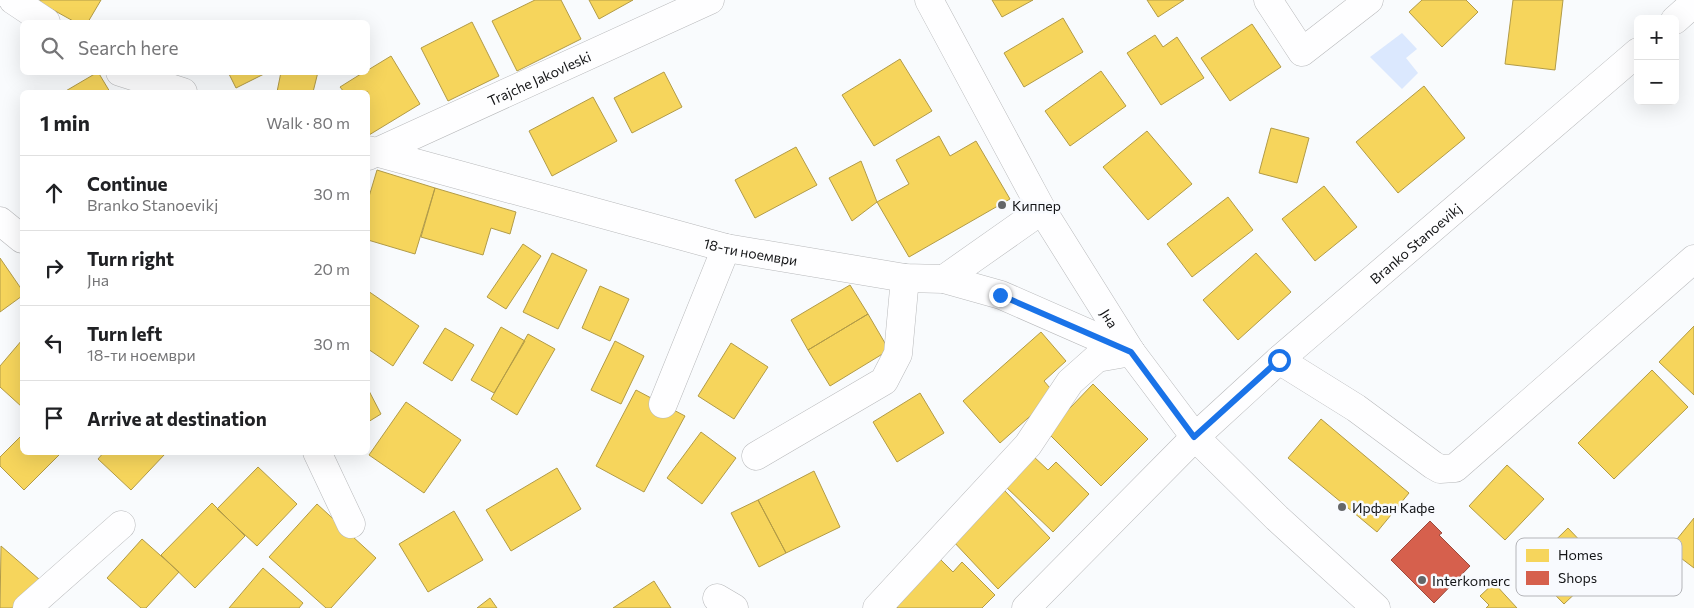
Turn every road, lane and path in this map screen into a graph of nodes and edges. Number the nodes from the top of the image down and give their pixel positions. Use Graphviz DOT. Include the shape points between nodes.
graph roads {
  1 [pos="13,0"];
  2 [pos="710,0"];
  3 [pos="929,0"];
  4 [pos="1268,0"];
  5 [pos="1369,0"];
  6 [pos="1694,3"];
  7 [pos="1679,16"];
  8 [pos="43,20"];
  9 [pos="1634,55"];
  10 [pos="129,75"];
  11 [pos="177,90"];
  12 [pos="370,153"];
  13 [pos="1042,210"];
  14 [pos="0,220"];
  15 [pos="20,237"];
  16 [pos="726,248"];
  17 [pos="1694,258"];
  18 [pos="904,278"];
  19 [pos="944,279"];
  20 [pos="1131,352"];
  21 [pos="1279,360"];
  22 [pos="663,404"];
  23 [pos="1194,437"];
  24 [pos="318,455"];
  25 [pos="756,456"];
  26 [pos="351,524"];
  27 [pos="121,525"];
  28 [pos="27,608"];
  29 [pos="877,608"];
  30 [pos="1026,608"];
  31 [pos="1376,608"];
  1 -- 8 [label="street"];
  2 -- 12 [label="street, Trajche Jakovleski"];
  3 -- 13 [label="street, Јна"];
  4 -- 5 [label="street" via="1302,52"];
  6 -- 7 [label="street"];
  9 -- 21 [label="street, Branko Stanoevikj"];
  10 -- 11 [label="street"];
  12 -- 16 [label="street, 18-ти ноември"];
  13 -- 19 [label="street"];
  13 -- 20 [label="street, Јна"];
  14 -- 15 [label="street"];
  16 -- 18 [label="street, 18-ти ноември"];
  16 -- 22 [label="street"];
  17 -- 21 [label="street" via="1455,468 1440,469 1433,465 1356,408"];
  18 -- 19 [label="street, 18-ти ноември"];
  18 -- 25 [label="street" via="898,354 884,381"];
  19 -- 20 [label="street, 18-ти ноември" via="1000,295"];
  20 -- 23 [label="street, Јна"];
  20 -- 29 [label="street" via="1097,358 1070,382 1028,445"];
  21 -- 23 [label="street, Branko Stanoevikj"];
  23 -- 30 [label="street, Branko Stanoevikj"];
  23 -- 31 [label="street, Јна"];
  24 -- 26 [label="street"];
  27 -- 28 [label="street"];
}
